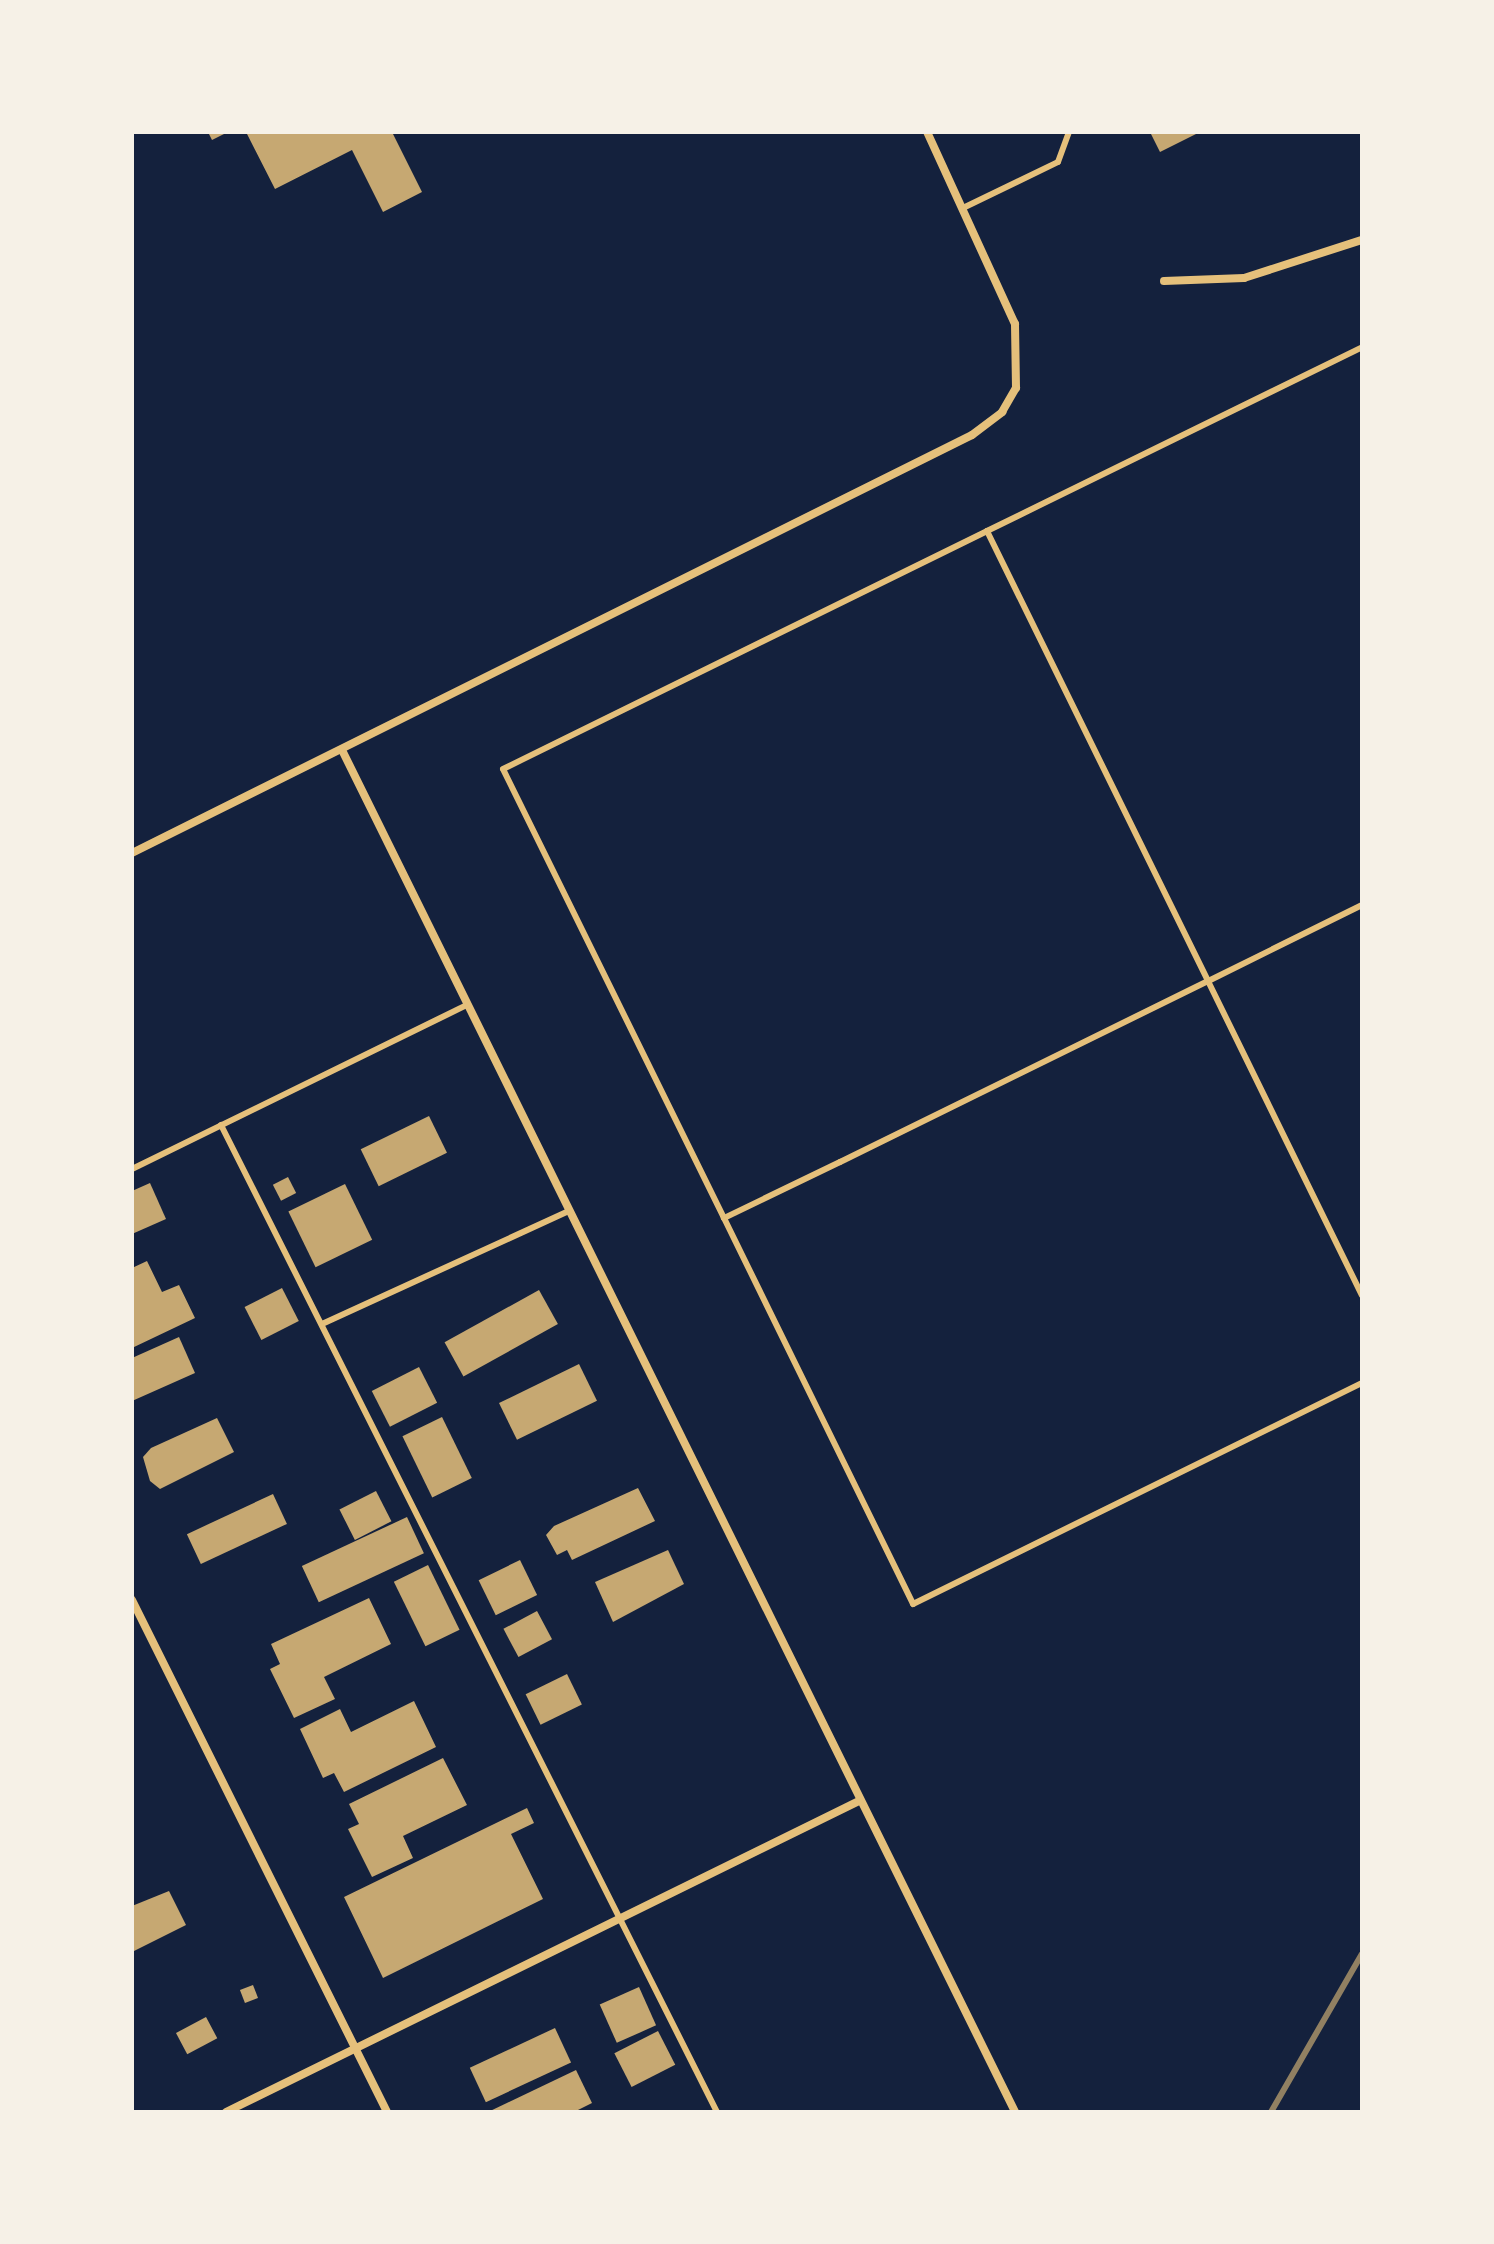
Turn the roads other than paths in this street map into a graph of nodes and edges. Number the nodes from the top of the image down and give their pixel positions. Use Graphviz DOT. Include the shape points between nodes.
graph roads {
  1 [pos="927,132"];
  2 [pos="1069,132"];
  3 [pos="965,207"];
  4 [pos="1362,240"];
  5 [pos="1164,281"];
  6 [pos="1362,347"];
  7 [pos="987,531"];
  8 [pos="342,750"];
  9 [pos="132,853"];
  10 [pos="1362,905"];
  11 [pos="1208,981"];
  12 [pos="467,1005"];
  13 [pos="221,1125"];
  14 [pos="132,1169"];
  15 [pos="569,1211"];
  16 [pos="724,1218"];
  17 [pos="1362,1295"];
  18 [pos="322,1324"];
  19 [pos="1362,1383"];
  20 [pos="132,1600"];
  21 [pos="859,1801"];
  22 [pos="621,1917"];
  23 [pos="355,2048"];
  24 [pos="226,2112"];
  25 [pos="387,2112"];
  26 [pos="717,2112"];
  27 [pos="1015,2112"];
  1 -- 3 [label="street"];
  2 -- 3 [label="lane" via="1058,162"];
  3 -- 8 [label="street" via="1002,284 1018,358 1016,388 1002,412 972,435"];
  4 -- 5 [label="street" via="1244,278"];
  6 -- 7 [label="lane"];
  7 -- 11 [label="lane"];
  7 -- 16 [label="lane" via="503,769"];
  8 -- 9 [label="street"];
  8 -- 12 [label="street"];
  10 -- 11 [label="lane"];
  11 -- 16 [label="lane"];
  11 -- 17 [label="lane"];
  12 -- 13 [label="lane"];
  12 -- 15 [label="street"];
  13 -- 14 [label="lane"];
  13 -- 18 [label="lane"];
  15 -- 18 [label="lane"];
  15 -- 21 [label="street"];
  16 -- 19 [label="lane" via="913,1604"];
  18 -- 22 [label="lane"];
  20 -- 23 [label="street"];
  21 -- 22 [label="street"];
  21 -- 27 [label="street"];
  22 -- 23 [label="street"];
  22 -- 26 [label="lane"];
  23 -- 24 [label="street"];
  23 -- 25 [label="street"];
}
